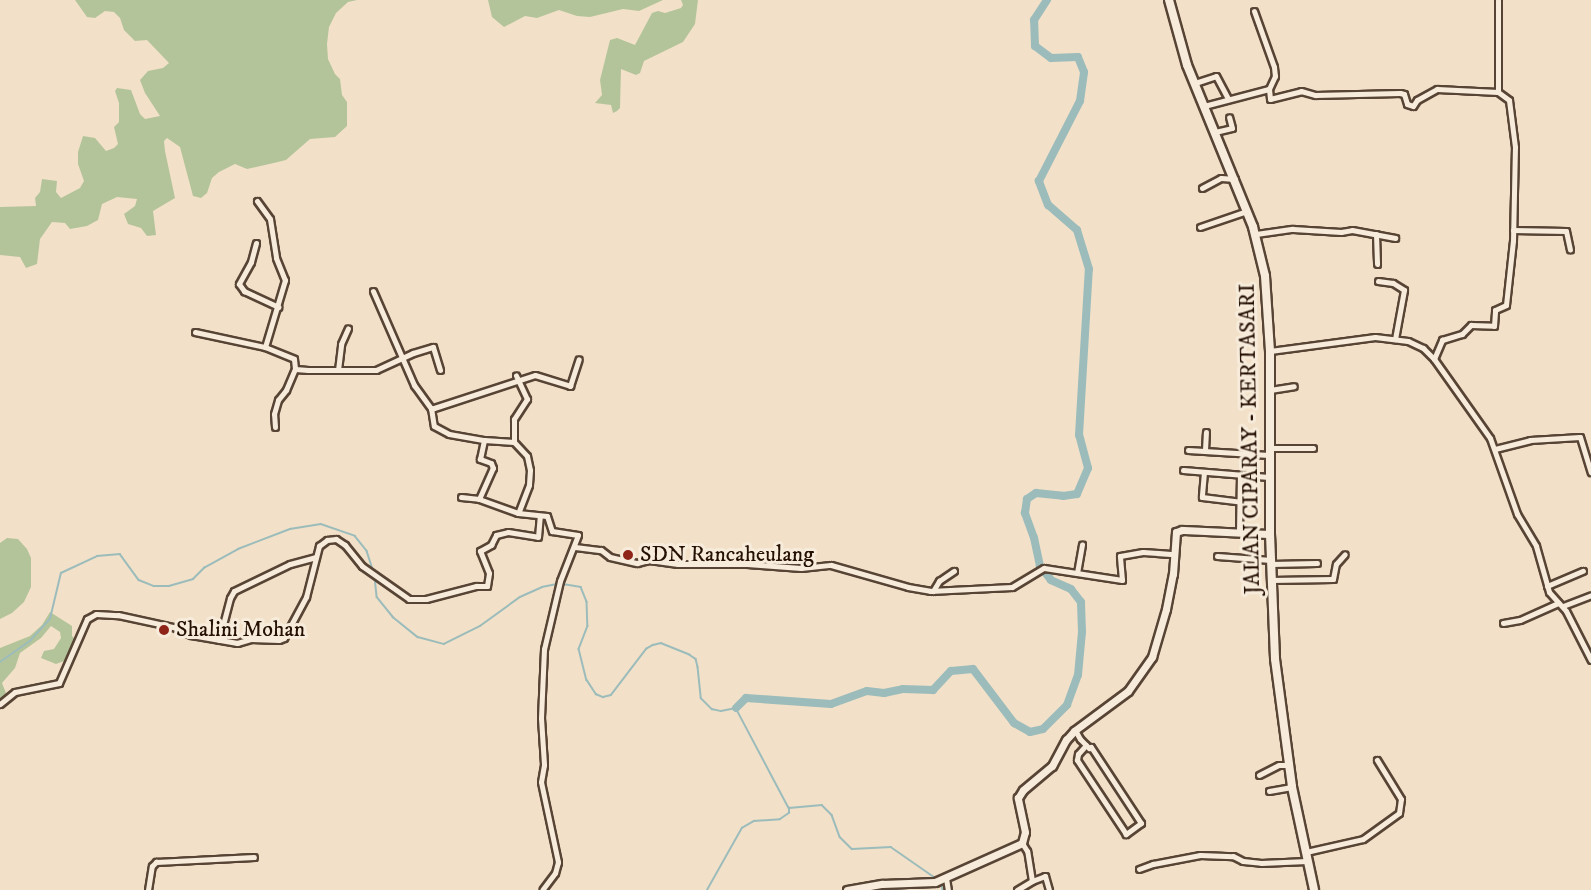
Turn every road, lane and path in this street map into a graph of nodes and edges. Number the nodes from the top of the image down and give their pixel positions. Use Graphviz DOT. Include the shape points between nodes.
graph roads {
  1 [pos="1169,0"];
  2 [pos="1498,0"];
  3 [pos="1254,11"];
  4 [pos="1195,83"];
  5 [pos="1269,89"];
  6 [pos="1498,92"];
  7 [pos="1228,99"];
  8 [pos="1204,106"];
  9 [pos="1229,117"];
  10 [pos="1215,132"];
  11 [pos="1235,179"];
  12 [pos="1202,188"];
  13 [pos="257,201"];
  14 [pos="1247,211"];
  15 [pos="1200,227"];
  16 [pos="1513,230"];
  17 [pos="1256,234"];
  18 [pos="1376,234"];
  19 [pos="1395,238"];
  20 [pos="256,243"];
  21 [pos="1570,250"];
  22 [pos="1377,264"];
  23 [pos="1378,281"];
  24 [pos="373,291"];
  25 [pos="278,307"];
  26 [pos="348,328"];
  27 [pos="195,332"];
  28 [pos="1395,339"];
  29 [pos="265,347"];
  30 [pos="1270,351"];
  31 [pos="403,357"];
  32 [pos="1434,358"];
  33 [pos="579,359"];
  34 [pos="295,369"];
  35 [pos="338,370"];
  36 [pos="440,370"];
  37 [pos="517,377"];
  38 [pos="1294,386"];
  39 [pos="1270,390"];
  40 [pos="431,409"];
  41 [pos="275,427"];
  42 [pos="1206,432"];
  43 [pos="484,440"];
  44 [pos="514,442"];
  45 [pos="1313,448"];
  46 [pos="1495,448"];
  47 [pos="1188,450"];
  48 [pos="1205,450"];
  49 [pos="1270,452"];
  50 [pos="1183,470"];
  51 [pos="1204,472"];
  52 [pos="1591,472"];
  53 [pos="1240,475"];
  54 [pos="1269,477"];
  55 [pos="461,496"];
  56 [pos="479,499"];
  57 [pos="1240,502"];
  58 [pos="518,513"];
  59 [pos="540,516"];
  60 [pos="1239,532"];
  61 [pos="1270,534"];
  62 [pos="1082,544"];
  63 [pos="574,547"];
  64 [pos="1174,554"];
  65 [pos="1345,554"];
  66 [pos="1217,556"];
  67 [pos="316,557"];
  68 [pos="1271,562"];
  69 [pos="1317,563"];
  70 [pos="954,571"];
  71 [pos="1583,571"];
  72 [pos="1077,573"];
  73 [pos="1271,580"];
  74 [pos="1547,586"];
  75 [pos="933,591"];
  76 [pos="1591,595"];
  77 [pos="1560,604"];
  78 [pos="1503,623"];
  79 [pos="219,640"];
  80 [pos="1591,660"];
  81 [pos="0,704"];
  82 [pos="1075,730"];
  83 [pos="1086,745"];
  84 [pos="1377,760"];
  85 [pos="1288,765"];
  86 [pos="1259,775"];
  87 [pos="1292,787"];
  88 [pos="1269,791"];
  89 [pos="1022,843"];
  90 [pos="1305,852"];
  91 [pos="254,857"];
  92 [pos="1308,861"];
  93 [pos="1139,869"];
  94 [pos="945,879"];
  95 [pos="1032,881"];
  96 [pos="148,890"];
  97 [pos="542,890"];
  98 [pos="848,890"];
  99 [pos="948,890"];
  100 [pos="1017,890"];
  101 [pos="1049,890"];
  102 [pos="1314,890"];
  1 -- 4 [label="main road, JALAN CIPARAY - KERTASARI" via="1173,23"];
  2 -- 6 [label="street"];
  3 -- 5 [label="street" via="1274,67"];
  4 -- 7 [label="street" via="1216,76"];
  4 -- 8 [label="main road, JALAN CIPARAY - KERTASARI"];
  5 -- 6 [label="street" via="1270,99 1301,91 1315,95 1402,93 1407,104 1413,106 1416,100 1437,89"];
  5 -- 7 [label="street"];
  6 -- 16 [label="street" via="1509,100 1515,147"];
  7 -- 8 [label="street"];
  8 -- 10 [label="main road, JALAN CIPARAY - KERTASARI"];
  9 -- 10 [label="street" via="1232,128"];
  10 -- 11 [label="main road, JALAN CIPARAY - KERTASARI"];
  11 -- 12 [label="street" via="1221,178"];
  11 -- 14 [label="main road, JALAN CIPARAY - KERTASARI"];
  13 -- 25 [label="street" via="270,219 276,258 285,280"];
  14 -- 15 [label="street"];
  14 -- 17 [label="main road, JALAN CIPARAY - KERTASARI"];
  16 -- 21 [label="street" via="1566,231"];
  16 -- 32 [label="street" via="1506,307 1496,309 1494,326 1471,325 1462,334 1442,340"];
  17 -- 18 [label="street" via="1293,229"];
  17 -- 30 [label="main road, JALAN CIPARAY - KERTASARI" via="1268,294"];
  18 -- 19 [label="street"];
  18 -- 22 [label="street"];
  20 -- 25 [label="street" via="239,284 244,291"];
  23 -- 28 [label="street" via="1394,283 1404,290"];
  24 -- 31 [label="street"];
  25 -- 29 [label="street"];
  26 -- 35 [label="street" via="341,344"];
  27 -- 29 [label="street"];
  28 -- 30 [label="street" via="1375,337"];
  28 -- 32 [label="street" via="1416,344"];
  29 -- 34 [label="street" via="294,359"];
  30 -- 39 [label="main road, JALAN CIPARAY - KERTASARI"];
  31 -- 35 [label="street" via="376,370"];
  31 -- 36 [label="street" via="433,347"];
  31 -- 40 [label="street" via="414,385"];
  32 -- 46 [label="street"];
  33 -- 37 [label="street" via="570,386 540,375"];
  34 -- 35 [label="street"];
  34 -- 41 [label="street" via="278,400"];
  37 -- 40 [label="street"];
  37 -- 44 [label="street" via="527,399 514,419"];
  38 -- 39 [label="street"];
  39 -- 49 [label="main road, JALAN CIPARAY - KERTASARI"];
  40 -- 43 [label="street" via="439,431"];
  42 -- 48 [label="street"];
  43 -- 44 [label="street"];
  43 -- 56 [label="street" via="480,459 493,468"];
  44 -- 58 [label="street" via="527,456 530,470 529,485"];
  45 -- 49 [label="street"];
  46 -- 52 [label="street" via="1537,439 1580,437"];
  46 -- 74 [label="street" via="1517,514 1536,546"];
  47 -- 48 [label="street"];
  48 -- 49 [label="street"];
  49 -- 54 [label="main road, JALAN CIPARAY - KERTASARI"];
  50 -- 51 [label="street"];
  51 -- 53 [label="street"];
  51 -- 57 [label="street" via="1203,498"];
  53 -- 54 [label="street"];
  53 -- 57 [label="street"];
  54 -- 61 [label="main road, JALAN CIPARAY - KERTASARI"];
  55 -- 56 [label="street"];
  56 -- 58 [label="street"];
  57 -- 60 [label="street"];
  58 -- 59 [label="street"];
  59 -- 63 [label="street" via="549,518 552,531 577,534"];
  59 -- 67 [label="street" via="538,537 508,532 496,535 491,545 480,551 489,573 487,586 440,596 409,599 362,566 336,539 320,544"];
  60 -- 61 [label="street"];
  60 -- 64 [label="street" via="1180,530 1175,534"];
  61 -- 68 [label="main road, JALAN CIPARAY - KERTASARI"];
  62 -- 72 [label="street"];
  63 -- 75 [label="street" via="601,550 610,557 637,563 649,560 801,568 833,566"];
  63 -- 97 [label="street" via="560,581 542,666 541,782 558,862"];
  64 -- 72 [label="street" via="1143,552 1120,556 1122,580"];
  64 -- 82 [label="street" via="1166,609 1152,657 1128,691"];
  65 -- 73 [label="street" via="1336,564 1333,579"];
  66 -- 68 [label="street"];
  67 -- 79 [label="street" via="290,564 231,594"];
  67 -- 79 [label="street" via="306,597 284,638 237,643"];
  68 -- 69 [label="street"];
  68 -- 73 [label="main road, JALAN CIPARAY - KERTASARI"];
  70 -- 75 [label="street" via="939,581"];
  71 -- 74 [label="street"];
  72 -- 75 [label="street" via="1044,568 1009,587"];
  73 -- 85 [label="main road, JALAN CIPARAY - KERTASARI" via="1275,659"];
  74 -- 77 [label="street"];
  76 -- 77 [label="street"];
  77 -- 78 [label="street"];
  77 -- 80 [label="street"];
  79 -- 81 [label="street" via="118,615 96,614 87,620 59,683 15,692"];
  82 -- 83 [label="street"];
  82 -- 89 [label="street" via="1065,740 1052,766 1019,795"];
  83 -- 83 [label="street" via="1141,823 1126,834 1077,760"];
  84 -- 90 [label="street" via="1401,799 1399,813 1363,839"];
  85 -- 86 [label="street"];
  85 -- 87 [label="main road, JALAN CIPARAY - KERTASARI"];
  87 -- 88 [label="street"];
  87 -- 90 [label="main road, JALAN CIPARAY - KERTASARI"];
  89 -- 94 [label="street"];
  89 -- 95 [label="street"];
  90 -- 92 [label="main road, JALAN CIPARAY - KERTASARI"];
  91 -- 96 [label="street" via="154,862"];
  92 -- 93 [label="street" via="1261,863 1233,856 1200,855"];
  92 -- 102 [label="main road, JALAN CIPARAY - KERTASARI"];
  94 -- 98 [label="street"];
  94 -- 99 [label="street"];
  95 -- 100 [label="street"];
  95 -- 101 [label="street" via="1045,876"];
}
